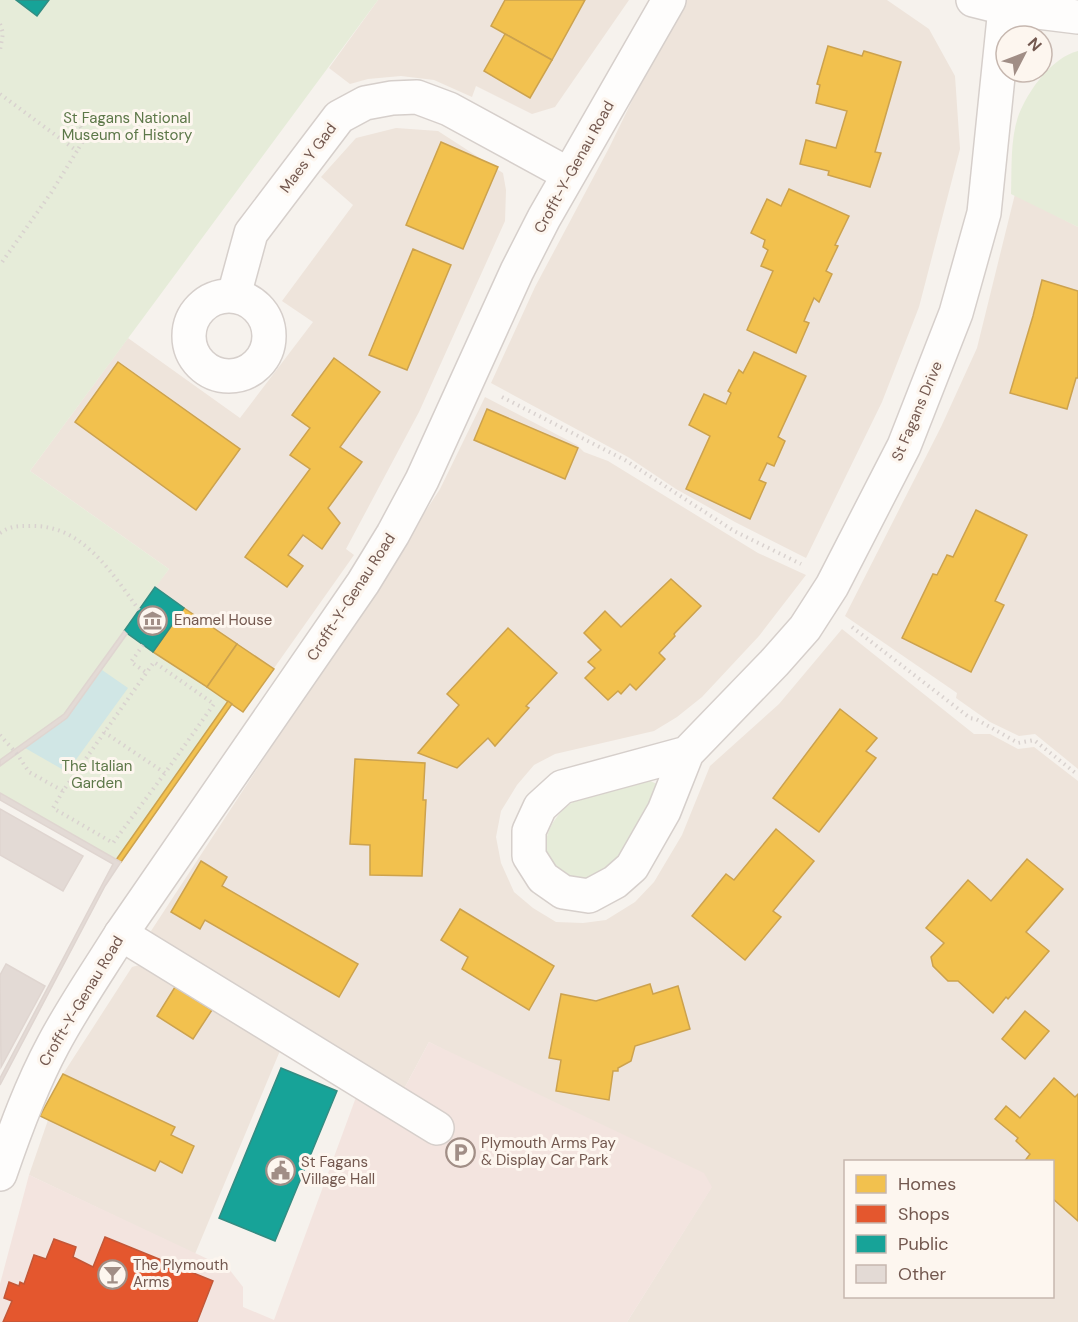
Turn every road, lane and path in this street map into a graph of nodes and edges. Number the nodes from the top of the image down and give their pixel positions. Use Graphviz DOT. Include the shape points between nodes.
graph roads {
  1 [pos="669,0"];
  2 [pos="973,0"];
  3 [pos="1005,8"];
  4 [pos="1078,17"];
  5 [pos="0,24"];
  6 [pos="0,50"];
  7 [pos="0,94"];
  8 [pos="71,111"];
  9 [pos="76,151"];
  10 [pos="568,174"];
  11 [pos="0,265"];
  12 [pos="234,295"];
  13 [pos="498,394"];
  14 [pos="0,533"];
  15 [pos="808,567"];
  16 [pos="139,610"];
  17 [pos="844,622"];
  18 [pos="143,645"];
  19 [pos="147,673"];
  20 [pos="104,732"];
  21 [pos="0,735"];
  22 [pos="687,753"];
  23 [pos="165,773"];
  24 [pos="1078,775"];
  25 [pos="63,791"];
  26 [pos="121,934"];
  27 [pos="437,1128"];
  28 [pos="0,1174"];
  1 -- 10 [label="street, Crofft-Y-Genau Road"];
  2 -- 3 [label="street"];
  3 -- 4 [label="street"];
  3 -- 22 [label="street, St Fagans Drive" via="984,213 956,313 904,446 815,613 774,663"];
  5 -- 6 [label="path"];
  7 -- 9 [label="path"];
  8 -- 9 [label="path" via="86,136"];
  9 -- 11 [label="path"];
  10 -- 12 [label="street, Maes Y Gad" via="479,124 417,97 365,104 339,117 251,233"];
  10 -- 26 [label="street, Crofft-Y-Genau Road" via="517,271 422,480 393,534"];
  13 -- 15 [label="path" via="625,460 734,531"];
  14 -- 16 [label="path" via="9,527 47,525 81,542 103,562"];
  17 -- 24 [label="path" via="970,718 1018,743 1034,741"];
  18 -- 19 [label="path" via="131,662"];
  19 -- 20 [label="path"];
  19 -- 23 [label="path" via="154,662 214,704"];
  20 -- 23 [label="path"];
  20 -- 25 [label="path"];
  21 -- 25 [label="path" via="29,772"];
  22 -- 22 [label="street, St Fagans Drive" via="562,787 540,807 529,831 529,856 543,878 563,892 589,896 615,882 632,867 664,811"];
  23 -- 25 [label="path" via="113,843 53,808"];
  26 -- 27 [label="street"];
  26 -- 28 [label="street, Crofft-Y-Genau Road" via="53,1044 27,1098"];
}
